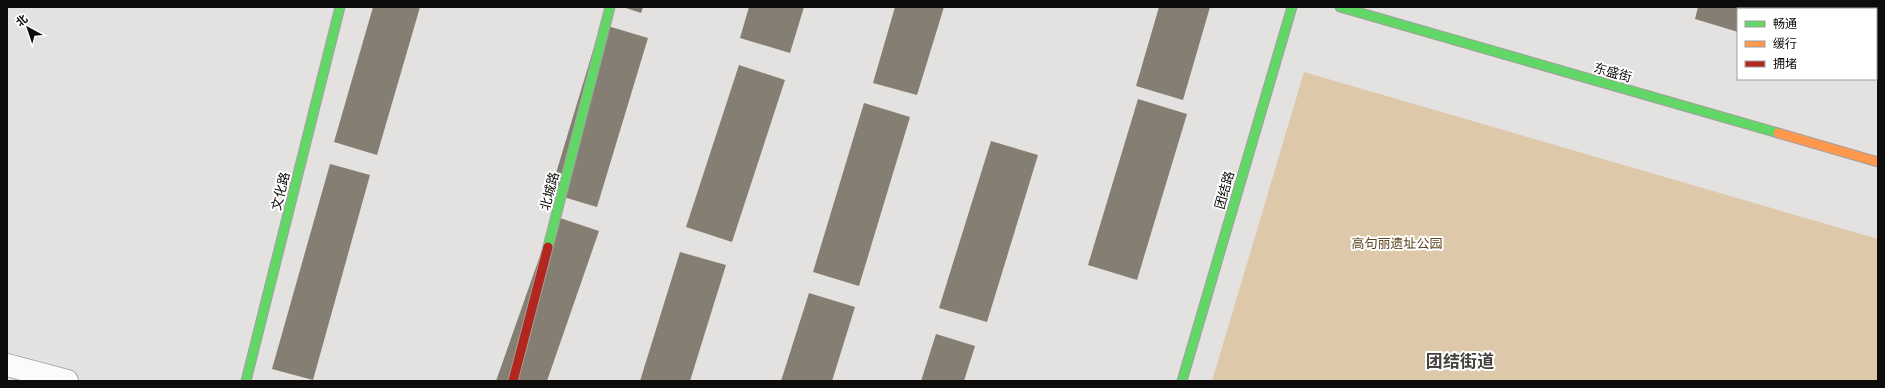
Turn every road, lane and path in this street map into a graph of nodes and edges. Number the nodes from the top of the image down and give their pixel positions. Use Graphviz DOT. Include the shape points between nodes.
graph roads {
  1 [pos="340,7"];
  2 [pos="610,7"];
  3 [pos="1292,7"];
  4 [pos="1340,7"];
  5 [pos="1878,162"];
  6 [pos="7,365"];
  7 [pos="67,381"];
  8 [pos="246,381"];
  9 [pos="513,381"];
  10 [pos="1182,381"];
  1 -- 8 [label="street, 文化路"];
  2 -- 9 [label="street, 北城路"];
  3 -- 10 [label="street, 团结路"];
  4 -- 5 [label="street, 东盛街"];
  6 -- 7 [label="street"];
}
